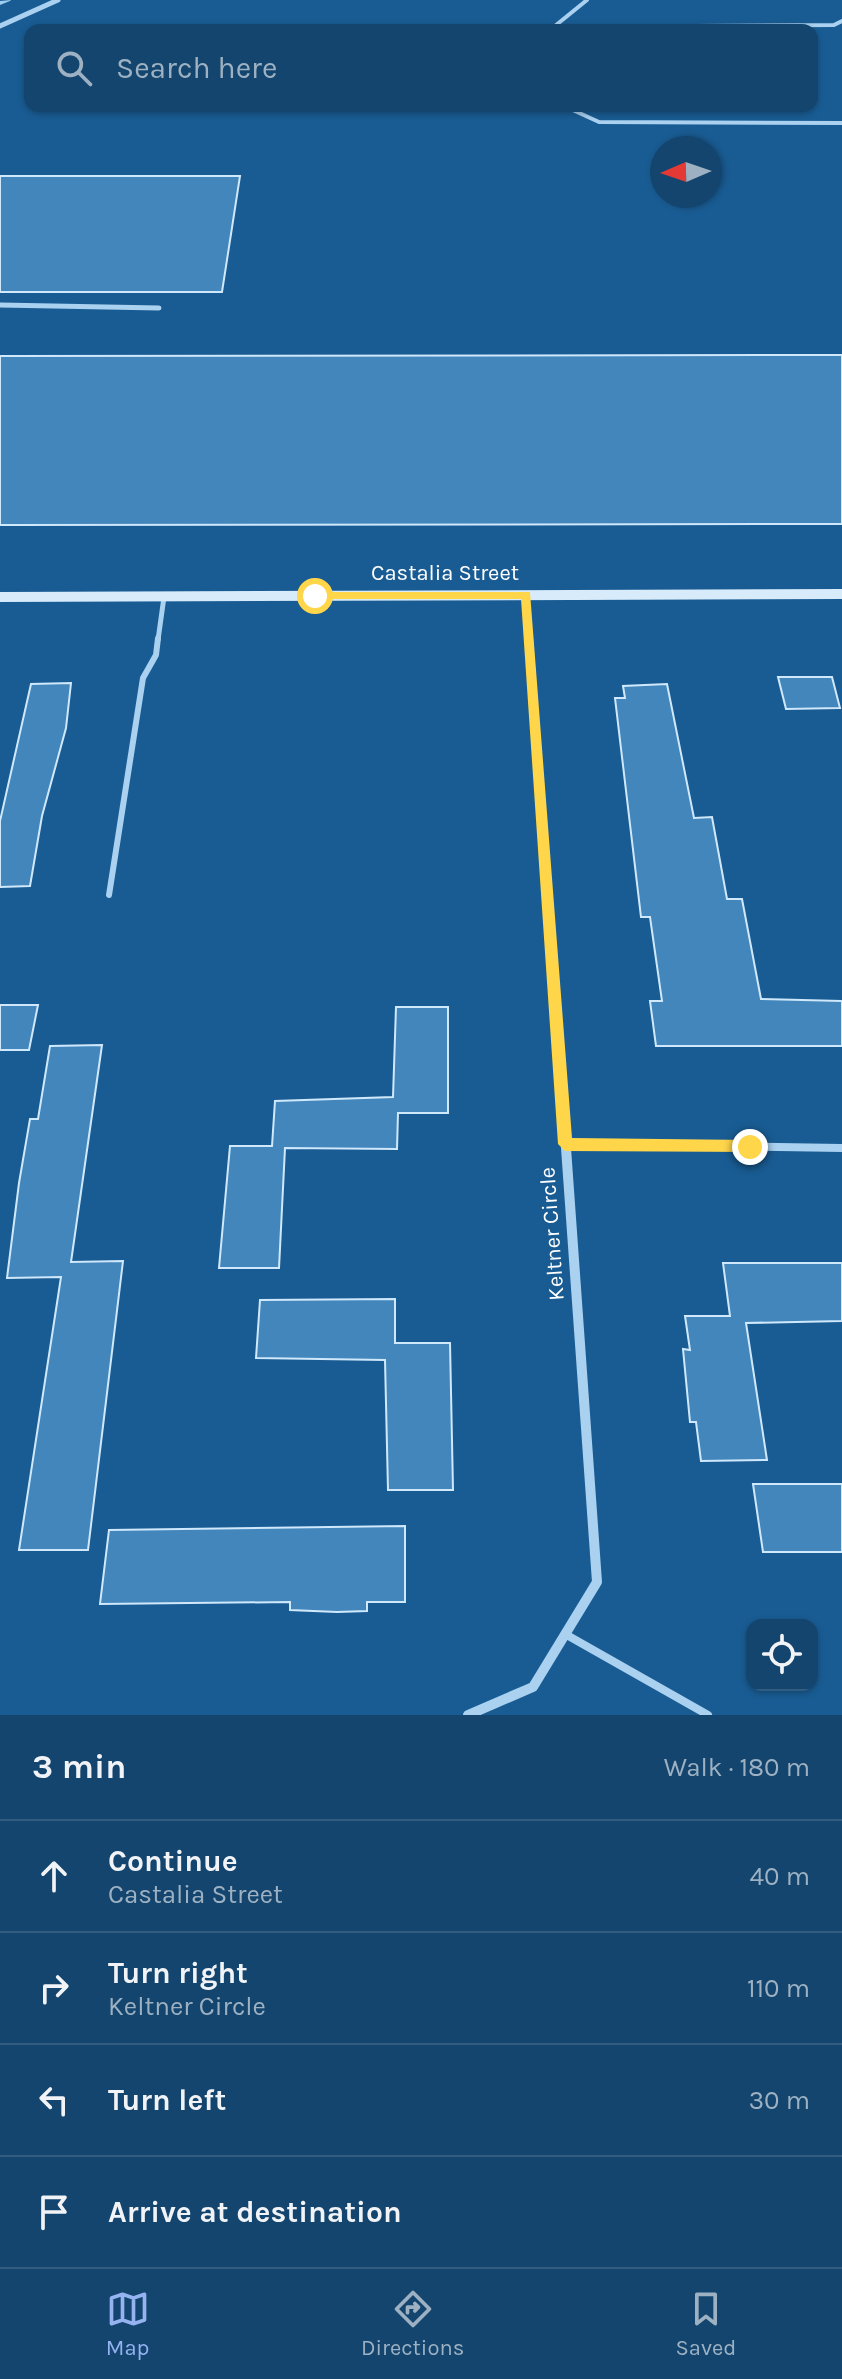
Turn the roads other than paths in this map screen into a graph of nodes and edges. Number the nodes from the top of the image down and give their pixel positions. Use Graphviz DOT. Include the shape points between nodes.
graph roads {
  1 [pos="58,0"];
  2 [pos="587,0"];
  3 [pos="842,21"];
  4 [pos="557,24"];
  5 [pos="818,25"];
  6 [pos="0,26"];
  7 [pos="577,112"];
  8 [pos="842,123"];
  9 [pos="0,305"];
  10 [pos="159,308"];
  11 [pos="842,594"];
  12 [pos="526,595"];
  13 [pos="0,597"];
  14 [pos="164,597"];
  15 [pos="109,895"];
  16 [pos="565,1144"];
  17 [pos="842,1148"];
  18 [pos="565,1634"];
  19 [pos="468,1715"];
  20 [pos="708,1715"];
  1 -- 6 [label="street"];
  2 -- 4 [label="lane"];
  3 -- 5 [label="lane"];
  7 -- 8 [label="lane" via="599,122"];
  9 -- 10 [label="lane"];
  11 -- 12 [label="street, Castalia Street"];
  12 -- 14 [label="street, Castalia Street"];
  12 -- 16 [label="street, Keltner Circle"];
  13 -- 14 [label="street, Castalia Street"];
  14 -- 15 [label="lane" via="156,655 143,678"];
  16 -- 17 [label="lane"];
  16 -- 18 [label="street, Keltner Circle" via="597,1582"];
  18 -- 19 [label="street, Keltner Circle" via="533,1687"];
  18 -- 20 [label="lane"];
}
